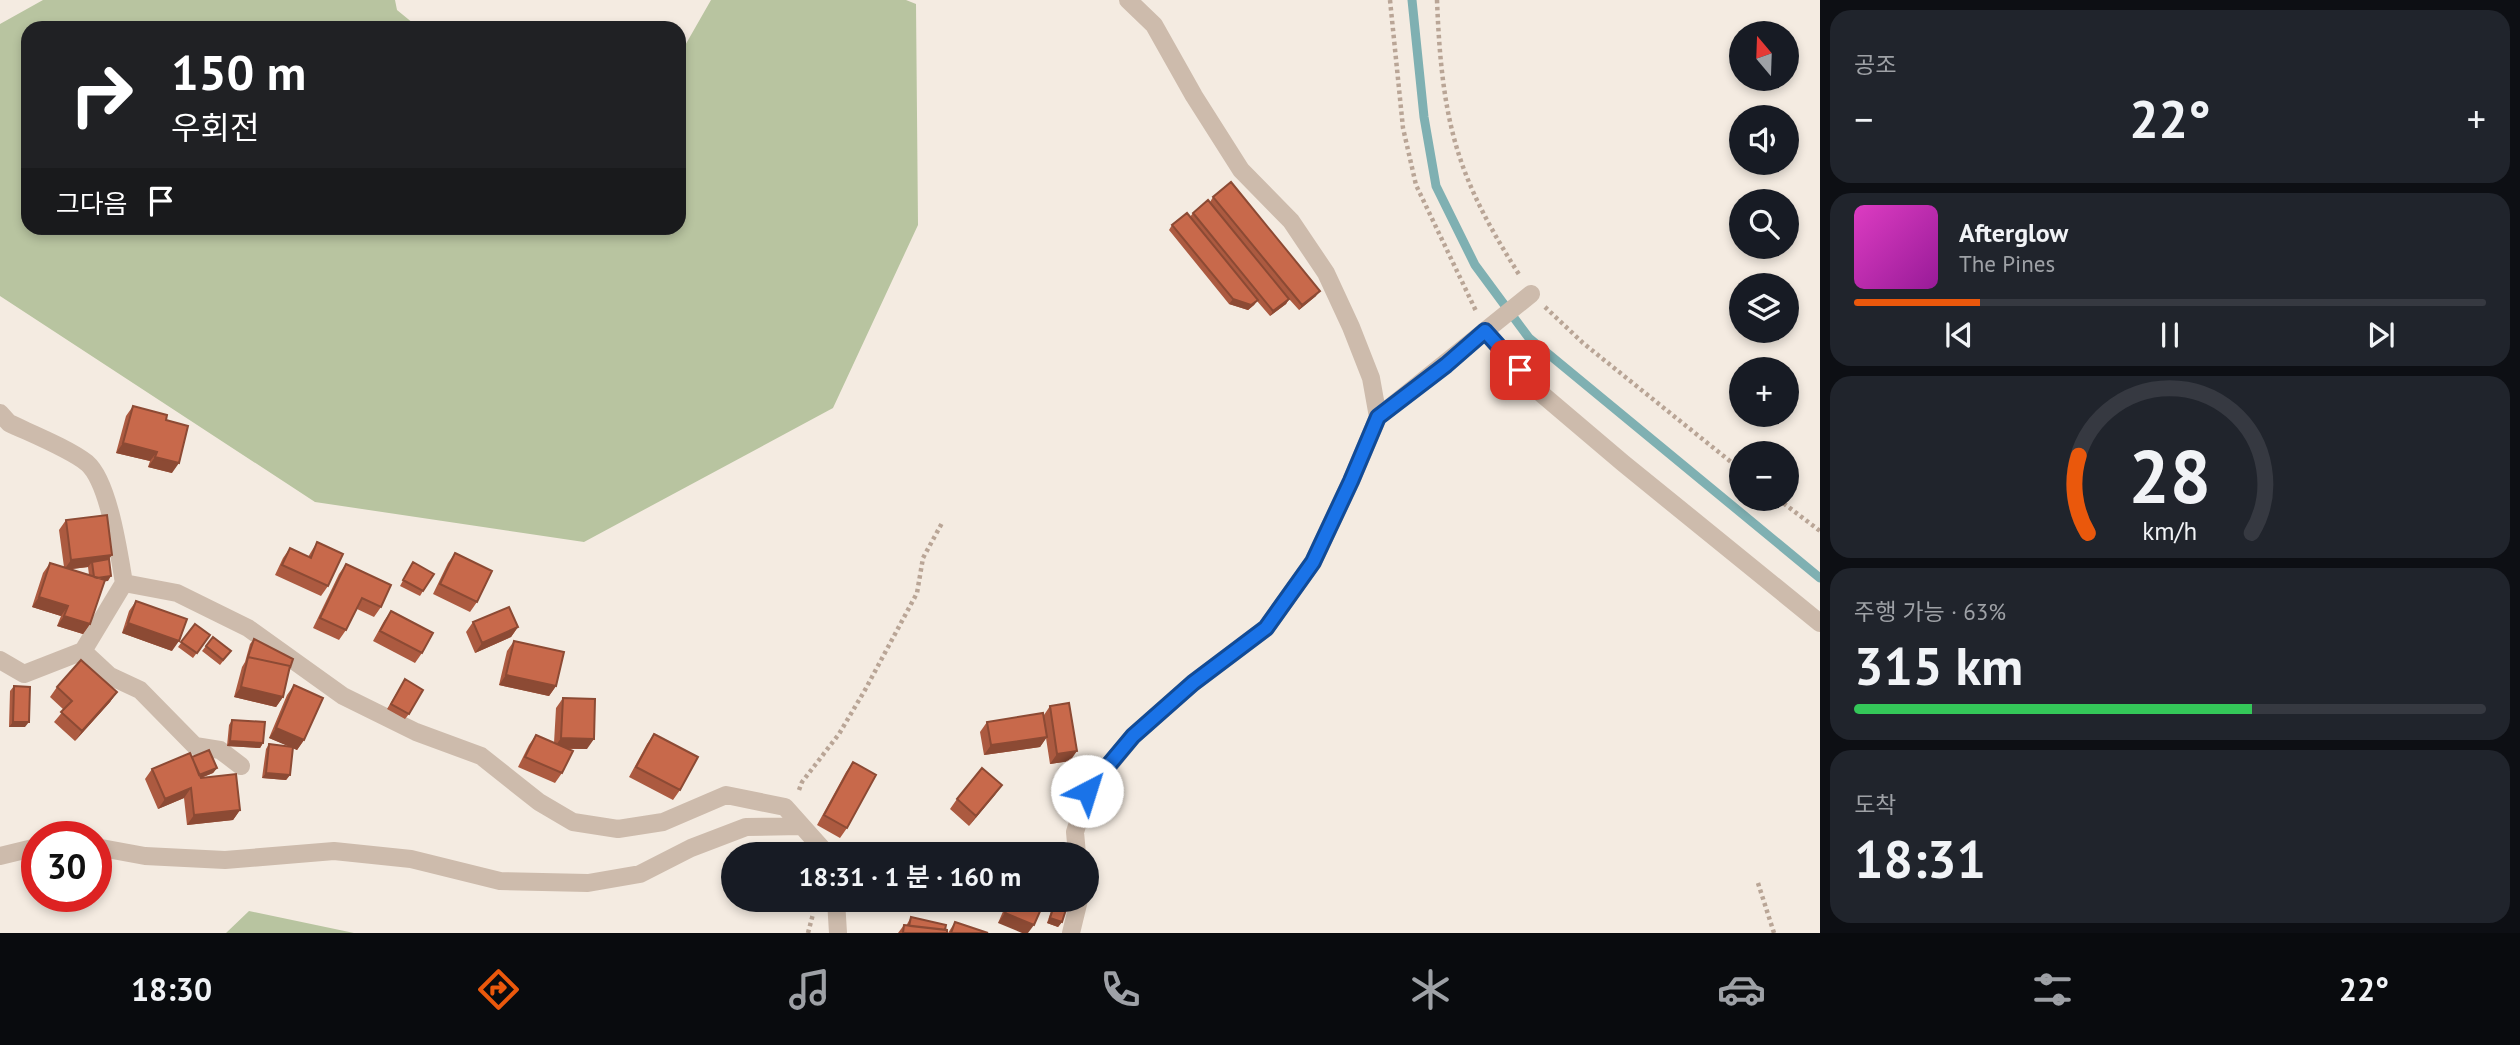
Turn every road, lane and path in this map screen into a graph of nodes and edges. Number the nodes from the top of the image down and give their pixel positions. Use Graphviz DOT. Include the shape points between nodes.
graph roads {
  1 [pos="1128,0"];
  2 [pos="1390,0"];
  3 [pos="1437,0"];
  4 [pos="1531,295"];
  5 [pos="1485,331"];
  6 [pos="0,414"];
  7 [pos="1378,417"];
  8 [pos="1729,460"];
  9 [pos="1794,511"];
  10 [pos="942,523"];
  11 [pos="1820,531"];
  12 [pos="124,583"];
  13 [pos="1820,623"];
  14 [pos="83,651"];
  15 [pos="0,660"];
  16 [pos="241,766"];
  17 [pos="796,820"];
  18 [pos="816,842"];
  19 [pos="1076,842"];
  20 [pos="112,850"];
  21 [pos="21,851"];
  22 [pos="0,856"];
  23 [pos="1758,883"];
  24 [pos="837,912"];
  25 [pos="1076,912"];
  26 [pos="813,913"];
  27 [pos="808,933"];
  28 [pos="838,933"];
  29 [pos="1071,933"];
  30 [pos="1774,933"];
  1 -- 7 [label="street" via="1154,25 1241,170 1291,221 1326,273 1371,378"];
  2 -- 5 [label="path" via="1403,128 1416,185"];
  3 -- 4 [label="path" via="1445,95 1459,154 1497,240"];
  4 -- 5 [label="street"];
  4 -- 8 [label="path" via="1583,343"];
  5 -- 7 [label="street"];
  5 -- 13 [label="street" via="1537,390"];
  6 -- 12 [label="street" via="88,464 102,488"];
  7 -- 19 [label="street" via="1313,562 1266,628 1133,736 1087,791"];
  9 -- 11 [label="path"];
  10 -- 17 [label="path" via="923,558 917,593 839,734 802,782"];
  12 -- 14 [label="street"];
  12 -- 17 [label="street" via="177,593 248,628 344,696 416,732 481,756 538,802 573,822 618,829 663,822 726,794 785,807"];
  14 -- 15 [label="street" via="24,674"];
  14 -- 16 [label="street" via="110,676 139,690 195,746 220,750"];
  17 -- 18 [label="street"];
  17 -- 20 [label="street" via="746,827 640,874 589,883 500,881 411,859 334,851 225,860"];
  21 -- 22 [label="street"];
  23 -- 30 [label="path"];
  24 -- 28 [label="street"];
  25 -- 29 [label="street"];
  26 -- 27 [label="path"];
}
